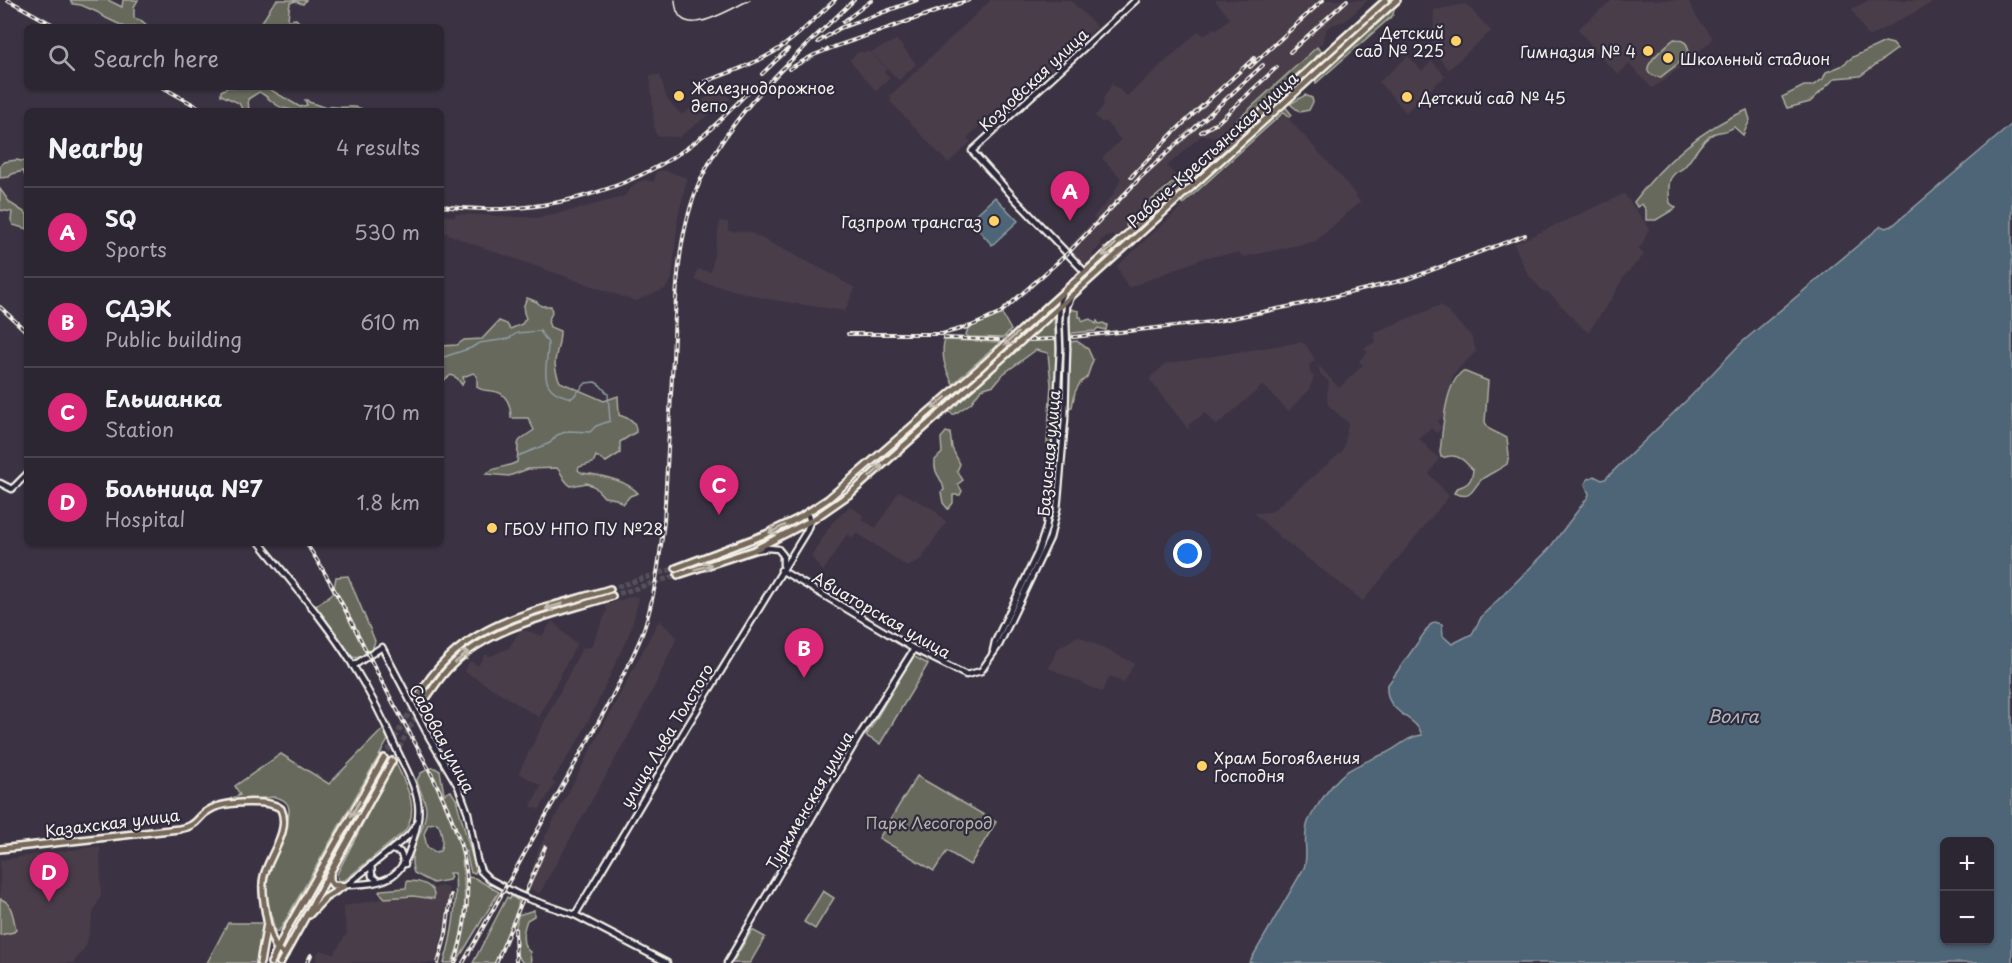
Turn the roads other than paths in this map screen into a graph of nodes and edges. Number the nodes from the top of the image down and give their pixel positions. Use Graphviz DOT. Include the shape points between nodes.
graph roads {
  1 [pos="1136,0"];
  2 [pos="1386,0"];
  3 [pos="1397,0"];
  4 [pos="1084,271"];
  5 [pos="1061,302"];
  6 [pos="1051,314"];
  7 [pos="1059,320"];
  8 [pos="1064,349"];
  9 [pos="24,477"];
  10 [pos="0,483"];
  11 [pos="807,512"];
  12 [pos="810,522"];
  13 [pos="262,546"];
  14 [pos="753,550"];
  15 [pos="676,567"];
  16 [pos="781,570"];
  17 [pos="678,575"];
  18 [pos="610,589"];
  19 [pos="612,596"];
  20 [pos="914,649"];
  21 [pos="353,666"];
  22 [pos="973,675"];
  23 [pos="418,697"];
  24 [pos="424,701"];
  25 [pos="384,758"];
  26 [pos="392,761"];
  27 [pos="418,821"];
  28 [pos="0,849"];
  29 [pos="391,850"];
  30 [pos="405,864"];
  31 [pos="371,865"];
  32 [pos="330,872"];
  33 [pos="379,880"];
  34 [pos="345,886"];
  35 [pos="575,915"];
  36 [pos="268,921"];
  37 [pos="304,921"];
  38 [pos="270,929"];
  39 [pos="286,931"];
  40 [pos="278,949"];
  41 [pos="285,954"];
  42 [pos="260,963"];
  43 [pos="272,963"];
  44 [pos="280,963"];
  45 [pos="667,963"];
  46 [pos="727,963"];
  1 -- 4 [label="street, Козловская улица" via="972,151"];
  2 -- 4 [label="main road, Рабоче-Крестьянская улица, one-way"];
  3 -- 5 [label="main road, Рабоче-Крестьянская улица"];
  4 -- 5 [label="main road, Рабоче-Крестьянская улица" via="1066,289"];
  5 -- 6 [label="main road, Рабоче-Крестьянская улица"];
  5 -- 7 [label="street"];
  5 -- 8 [label="street, bridge" via="1066,321"];
  5 -- 11 [label="main road, Рабоче-Крестьянская улица, one-way, bridge" via="1040,313 844,487"];
  6 -- 7 [label="street" via="1057,314"];
  12 -- 6 [label="main road, Рабоче-Крестьянская улица, one-way, bridge" via="850,494"];
  7 -- 8 [label="street, bridge"];
  8 -- 22 [label="street, Базисная улица" via="1064,430 1053,528 999,645 981,671"];
  9 -- 10 [label="street" via="12,489"];
  11 -- 12 [label="street"];
  11 -- 15 [label="main road, one-way" via="754,540"];
  12 -- 14 [label="main road"];
  12 -- 16 [label="street, улица Льва Толстого"];
  13 -- 21 [label="street"];
  14 -- 16 [label="street, улица Льва Толстого" via="778,549 783,555"];
  17 -- 14 [label="main road, one-way"];
  16 -- 20 [label="street, Авиаторская улица"];
  16 -- 35 [label="street, улица Льва Толстого"];
  18 -- 23 [label="main road, one-way" via="483,631 445,659"];
  24 -- 19 [label="main road, one-way" via="452,665 487,639"];
  20 -- 22 [label="street, Авиаторская улица"];
  20 -- 46 [label="street, Туркменская улица"];
  21 -- 27 [label="street" via="404,766 418,801"];
  21 -- 35 [label="street, Садовая улица, bridge" via="382,647 458,786 481,871 517,894"];
  25 -- 39 [label="main road, one-way"];
  26 -- 32 [label="main road"];
  27 -- 29 [label="street"];
  27 -- 30 [label="street"];
  28 -- 36 [label="main road, Казахская улица" via="179,829 192,826 211,809 264,802 277,806 283,814 281,832 263,880"];
  29 -- 30 [label="street" via="400,852"];
  29 -- 31 [label="street"];
  30 -- 33 [label="street" via="394,876"];
  31 -- 33 [label="street" via="372,876"];
  31 -- 34 [label="street"];
  32 -- 34 [label="main road" via="333,885"];
  32 -- 37 [label="main road"];
  33 -- 34 [label="street"];
  34 -- 37 [label="main road" via="325,898"];
  35 -- 45 [label="street"];
  36 -- 38 [label="main road"];
  36 -- 42 [label="main road"];
  37 -- 41 [label="main road"];
  38 -- 39 [label="main road" via="277,935"];
  38 -- 40 [label="main road"];
  39 -- 40 [label="main road"];
  40 -- 41 [label="main road"];
  40 -- 43 [label="main road"];
  41 -- 44 [label="main road"];
}
